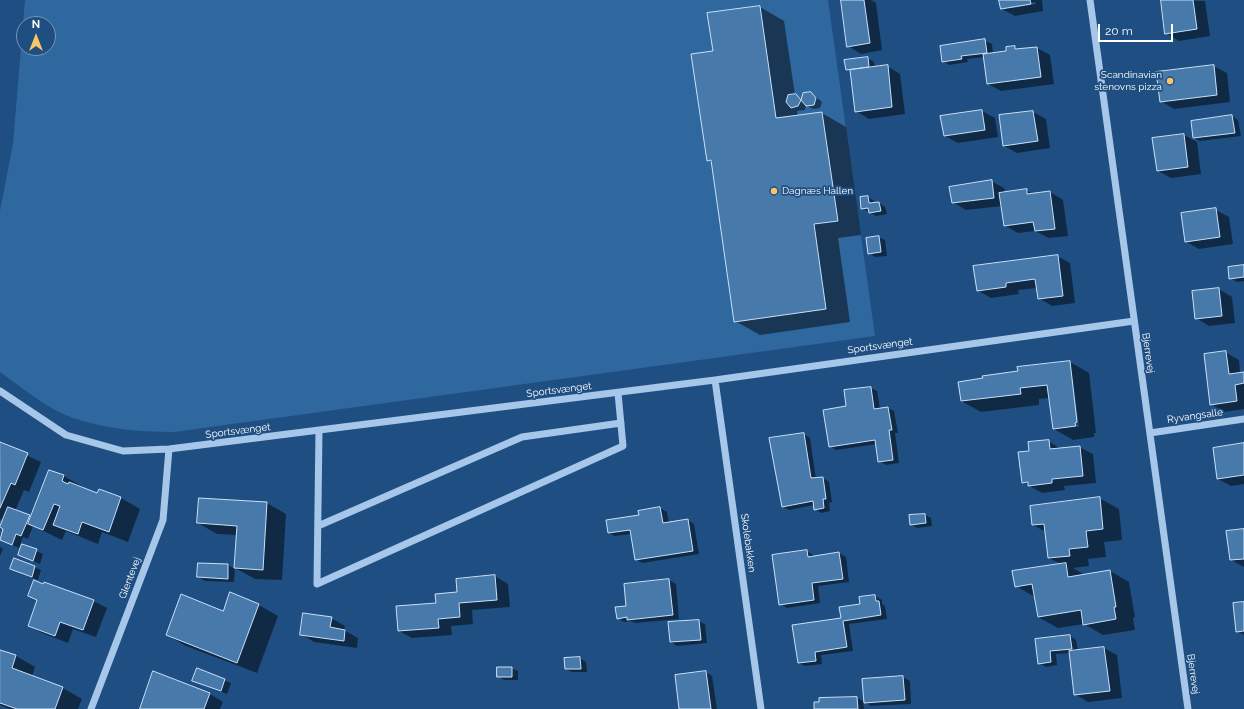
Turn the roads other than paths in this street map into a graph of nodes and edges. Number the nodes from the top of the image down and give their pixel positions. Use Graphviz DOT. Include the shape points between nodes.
graph roads {
  1 [pos="1090,0"];
  2 [pos="1134,321"];
  3 [pos="715,380"];
  4 [pos="0,391"];
  5 [pos="618,392"];
  6 [pos="1244,419"];
  7 [pos="621,423"];
  8 [pos="319,430"];
  9 [pos="1150,433"];
  10 [pos="169,449"];
  11 [pos="318,526"];
  12 [pos="91,709"];
  13 [pos="761,709"];
  14 [pos="1188,709"];
  1 -- 2 [label="street, Bjerrevej"];
  2 -- 3 [label="street, Sportsvænget"];
  2 -- 9 [label="street, Bjerrevej"];
  3 -- 5 [label="street, Sportsvænget"];
  3 -- 13 [label="street, Skolebakken"];
  4 -- 10 [label="street, Sportsvænget" via="66,435 123,450"];
  5 -- 7 [label="street"];
  5 -- 8 [label="street, Sportsvænget"];
  6 -- 9 [label="street, Ryvangsalle"];
  7 -- 11 [label="street" via="522,437"];
  7 -- 11 [label="street" via="623,446 317,584"];
  8 -- 10 [label="street, Sportsvænget"];
  8 -- 11 [label="street"];
  9 -- 14 [label="street, Bjerrevej"];
  10 -- 12 [label="street, Glentevej" via="163,520"];
}
